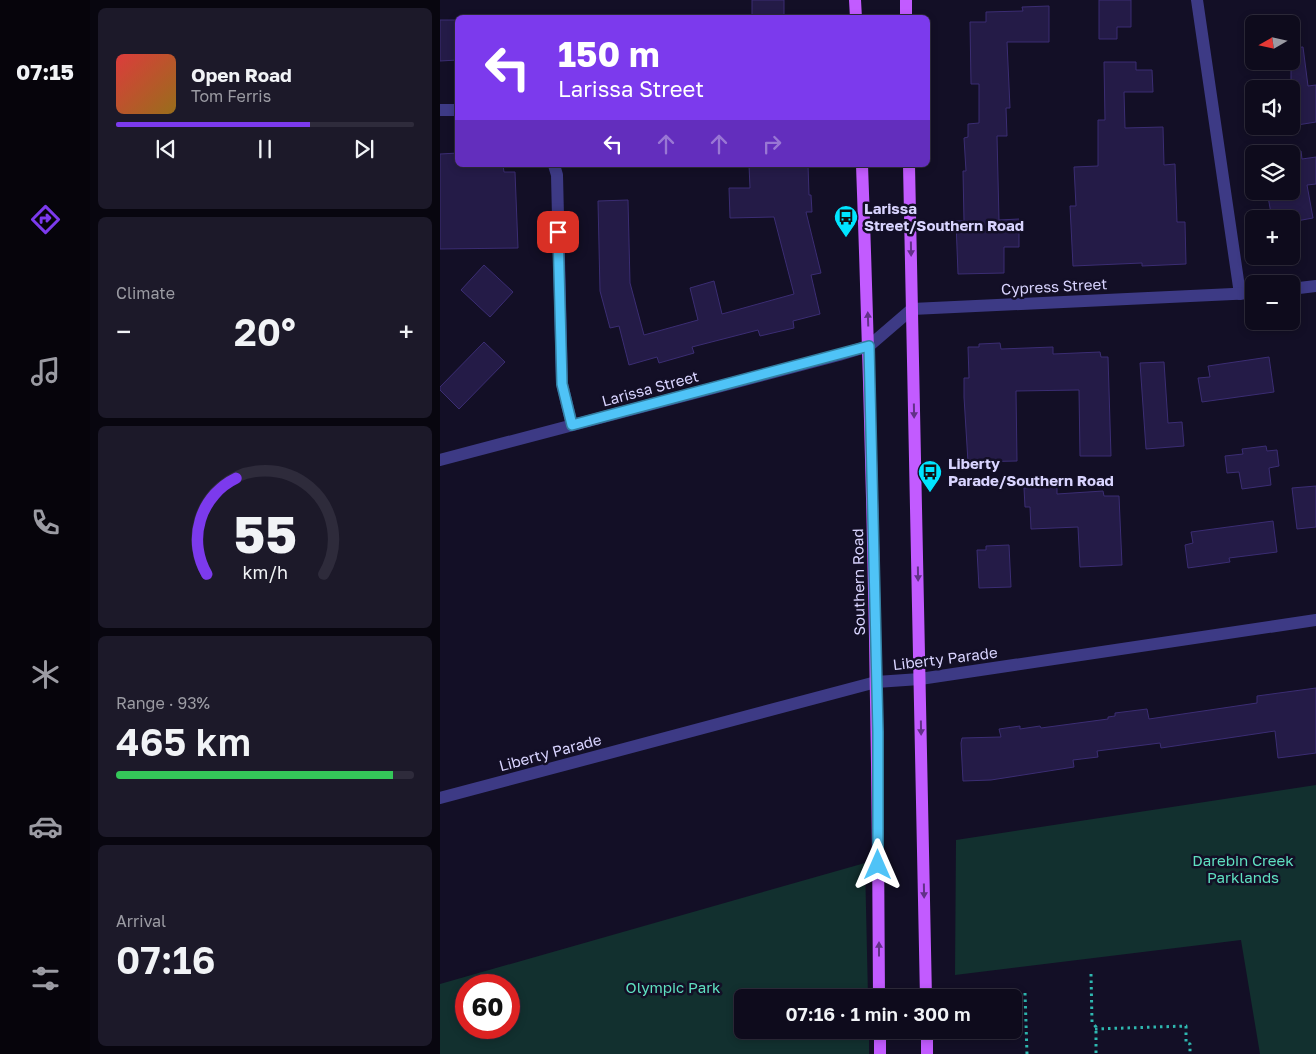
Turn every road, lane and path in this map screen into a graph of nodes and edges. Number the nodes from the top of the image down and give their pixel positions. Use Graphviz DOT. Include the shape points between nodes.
graph roads {
  1 [pos="856,0"];
  2 [pos="906,0"];
  3 [pos="1196,0"];
  4 [pos="856,15"];
  5 [pos="906,15"];
  6 [pos="440,110"];
  7 [pos="455,110"];
  8 [pos="862,167"];
  9 [pos="909,167"];
  10 [pos="555,170"];
  11 [pos="1316,286"];
  12 [pos="1300,288"];
  13 [pos="1240,294"];
  14 [pos="1245,294"];
  15 [pos="912,309"];
  16 [pos="869,346"];
  17 [pos="572,425"];
  18 [pos="440,460"];
  19 [pos="1316,620"];
  20 [pos="920,679"];
  21 [pos="876,682"];
  22 [pos="440,798"];
  23 [pos="1090,974"];
  24 [pos="879,989"];
  25 [pos="926,989"];
  26 [pos="1025,993"];
  27 [pos="1095,1029"];
  28 [pos="880,1039"];
  29 [pos="926,1039"];
  30 [pos="880,1054"];
  31 [pos="927,1054"];
  32 [pos="1027,1054"];
  33 [pos="1096,1054"];
  34 [pos="1190,1054"];
  1 -- 4 [label="main road"];
  2 -- 5 [label="main road"];
  3 -- 13 [label="street"];
  6 -- 7 [label="street"];
  16 -- 8 [label="main road, Southern Road, one-way"];
  9 -- 15 [label="main road, one-way"];
  10 -- 17 [label="street" via="562,384"];
  11 -- 12 [label="street"];
  13 -- 14 [label="street, Cypress Street"];
  13 -- 15 [label="street, Cypress Street"];
  15 -- 16 [label="street"];
  15 -- 20 [label="main road, one-way"];
  16 -- 17 [label="street, Larissa Street"];
  16 -- 21 [label="main road, Southern Road"];
  17 -- 18 [label="street, Larissa Street"];
  19 -- 20 [label="street, Liberty Parade"];
  20 -- 21 [label="street, Liberty Parade"];
  20 -- 25 [label="main road, one-way"];
  21 -- 22 [label="street, Liberty Parade"];
  24 -- 21 [label="main road, Southern Road, one-way"];
  23 -- 27 [label="path"];
  26 -- 32 [label="path"];
  27 -- 33 [label="path"];
  27 -- 34 [label="path" via="1186,1026"];
  28 -- 30 [label="main road"];
  29 -- 31 [label="main road"];
}
